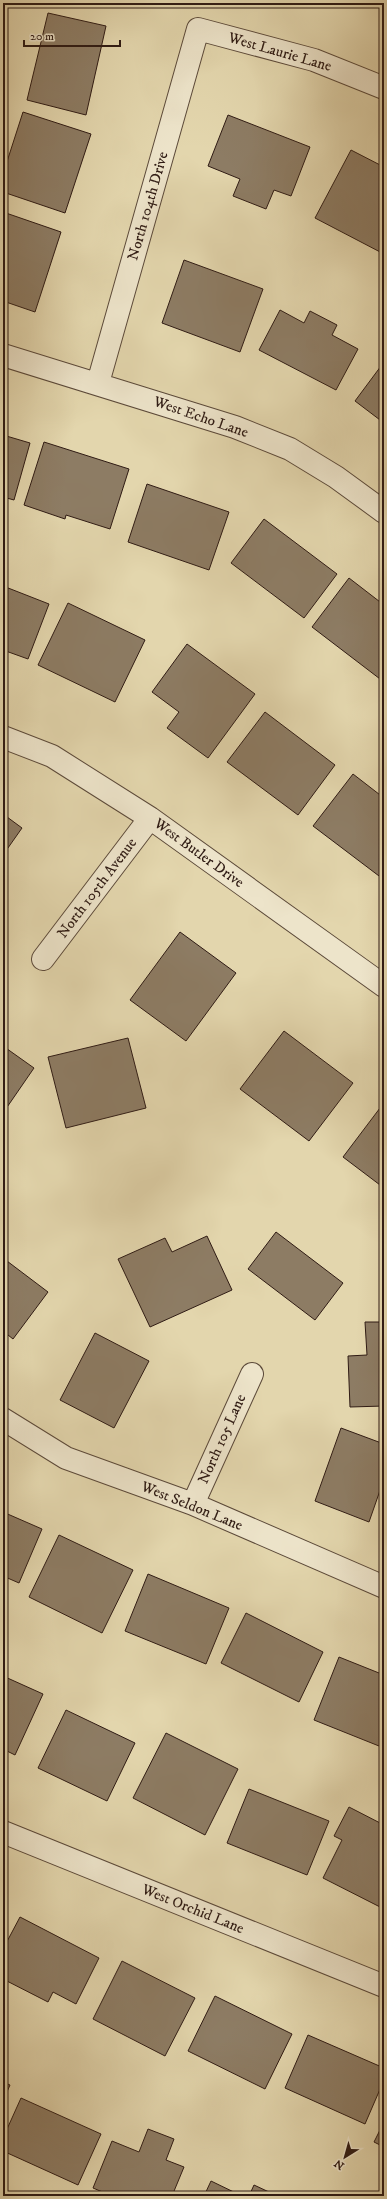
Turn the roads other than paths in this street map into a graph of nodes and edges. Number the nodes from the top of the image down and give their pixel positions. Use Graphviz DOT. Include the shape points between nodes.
graph roads {
  1 [pos="198,29"];
  2 [pos="384,88"];
  3 [pos="3,355"];
  4 [pos="98,383"];
  5 [pos="384,512"];
  6 [pos="3,737"];
  7 [pos="150,818"];
  8 [pos="43,959"];
  9 [pos="384,986"];
  10 [pos="252,1374"];
  11 [pos="3,1419"];
  12 [pos="193,1504"];
  13 [pos="384,1587"];
  14 [pos="3,1832"];
  15 [pos="384,1986"];
  1 -- 2 [label="street, West Laurie Lane" via="314,60"];
  1 -- 4 [label="street, North 104th Drive"];
  3 -- 4 [label="street, West Echo Lane"];
  4 -- 5 [label="street, West Echo Lane" via="235,427 290,449 336,477"];
  6 -- 7 [label="street, West Butler Drive" via="52,756"];
  7 -- 8 [label="street, North 105th Avenue"];
  7 -- 9 [label="street, West Butler Drive"];
  10 -- 12 [label="street, North 105 Lane"];
  11 -- 12 [label="street, West Seldon Lane" via="66,1458"];
  12 -- 13 [label="street, West Seldon Lane"];
  14 -- 15 [label="street, West Orchid Lane"];
}
